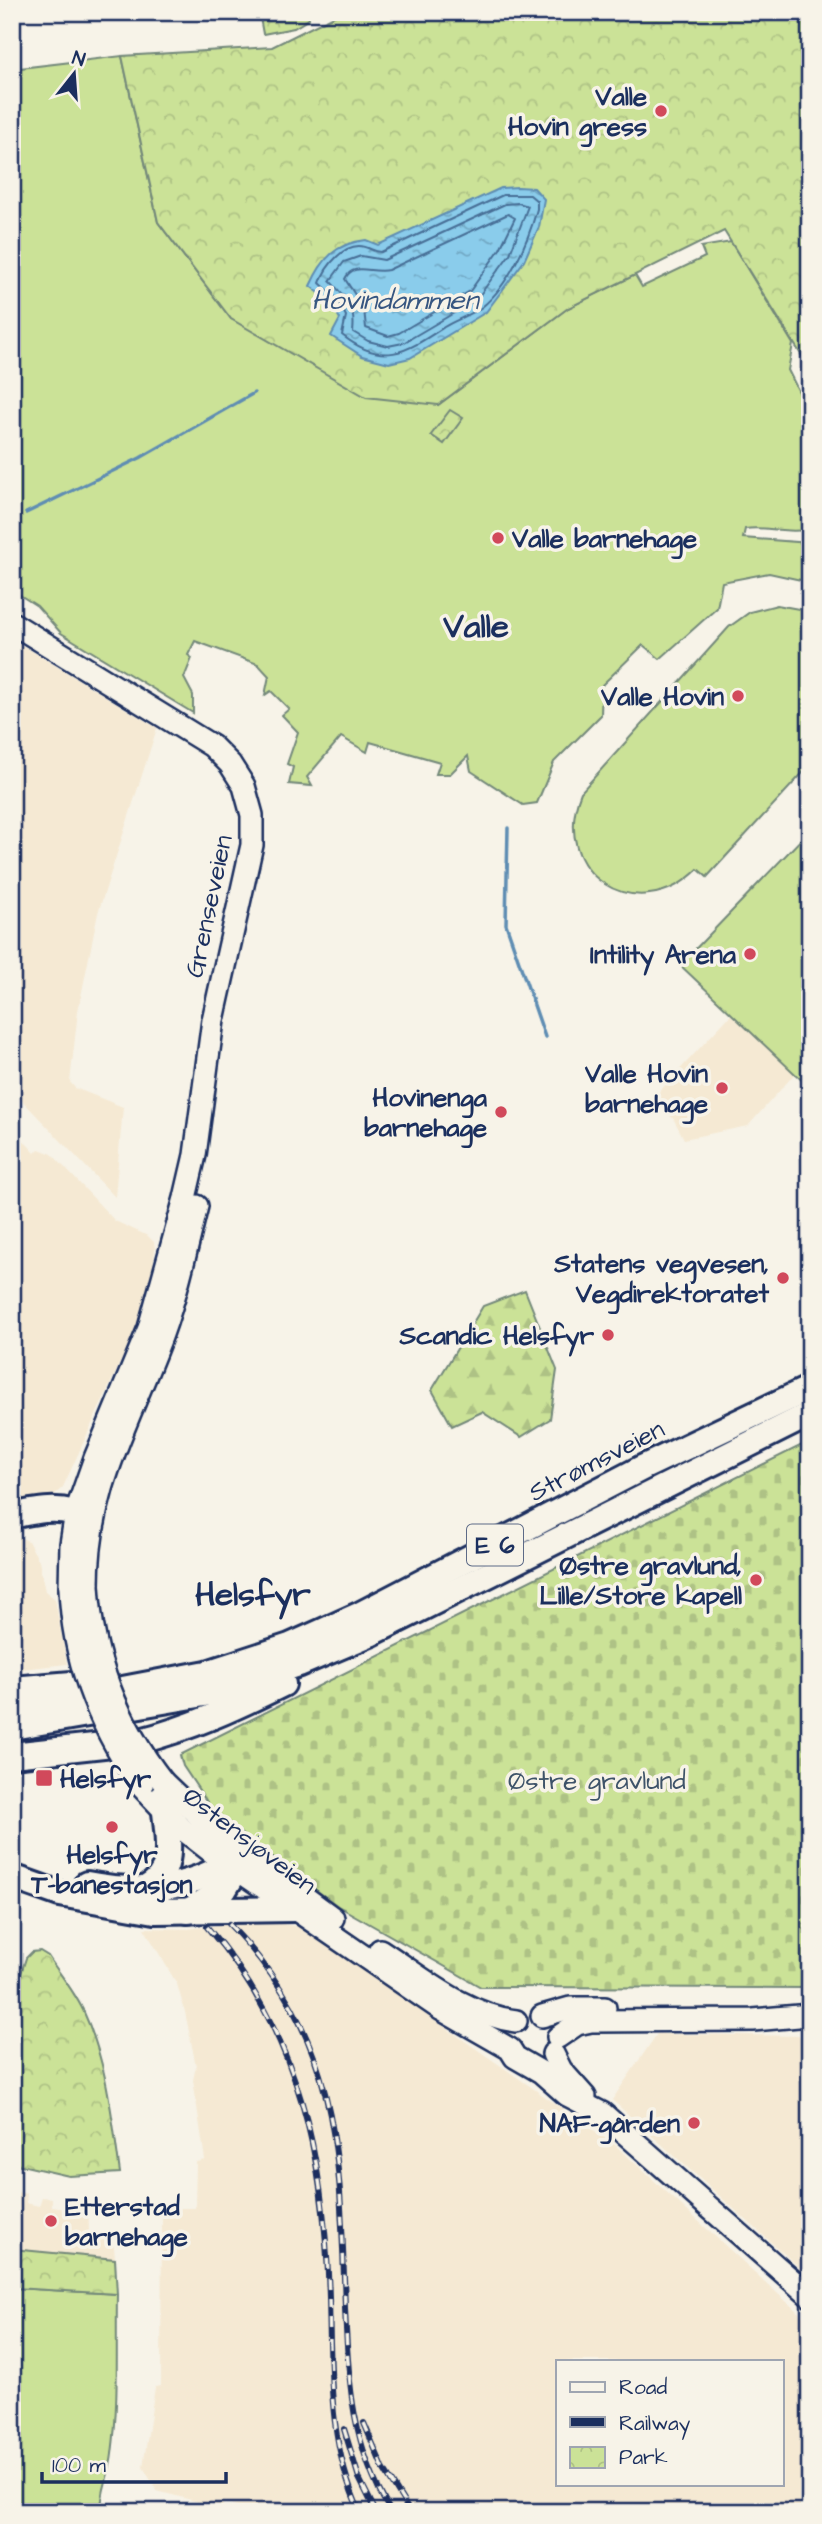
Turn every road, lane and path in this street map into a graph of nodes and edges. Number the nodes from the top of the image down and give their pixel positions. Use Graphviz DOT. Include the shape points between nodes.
graph roads {
  1 [pos="12,623"];
  2 [pos="810,1388"];
  3 [pos="810,1414"];
  4 [pos="13,1516"];
  5 [pos="81,1519"];
  6 [pos="79,1586"];
  7 [pos="370,1634"];
  8 [pos="172,1680"];
  9 [pos="12,1689"];
  10 [pos="13,1723"];
  11 [pos="12,1755"];
  12 [pos="165,1812"];
  13 [pos="12,1861"];
  14 [pos="237,1863"];
  15 [pos="12,1877"];
  16 [pos="145,1889"];
  17 [pos="295,1909"];
  18 [pos="185,1913"];
  19 [pos="810,2015"];
  20 [pos="542,2016"];
  21 [pos="712,2019"];
  22 [pos="753,2020"];
  23 [pos="516,2021"];
  24 [pos="810,2028"];
  25 [pos="556,2045"];
  26 [pos="510,2049"];
  27 [pos="530,2064"];
  28 [pos="590,2105"];
  29 [pos="810,2296"];
  1 -- 5 [label="main road, Grenseveien" via="212,747 230,764 248,798 252,845 213,1020 195,1155 202,1186 171,1308"];
  2 -- 8 [label="highway, Strømsveien / E 6" via="644,1467 322,1632 235,1666"];
  3 -- 7 [label="highway, Strømsveien / E 6"];
  4 -- 5 [label="highway" via="40,1523"];
  5 -- 6 [label="main road, Grenseveien"];
  6 -- 12 [label="main road, Østensjøveien, bridge" via="75,1643 88,1686 113,1743"];
  6 -- 14 [label="main road, Østensjøveien, bridge" via="111,1693 132,1738 163,1782"];
  7 -- 10 [label="highway, Strømsveien / E 6" via="216,1692"];
  7 -- 11 [label="highway" via="256,1698 186,1728 140,1741"];
  8 -- 9 [label="highway"];
  8 -- 10 [label="highway, Strømsveien / E 6"];
  12 -- 14 [label="main road, Østensjøveien"];
  12 -- 16 [label="highway" via="167,1864 162,1875"];
  13 -- 16 [label="highway" via="78,1883"];
  14 -- 16 [label="highway" via="179,1886"];
  14 -- 17 [label="main road, Østensjøveien"];
  14 -- 18 [label="highway" via="224,1890"];
  14 -- 23 [label="main road, Østensjøveien" via="443,1992 481,2013"];
  15 -- 18 [label="highway" via="96,1902"];
  17 -- 18 [label="highway"];
  17 -- 26 [label="main road, Østensjøveien" via="442,2010"];
  19 -- 22 [label="main road"];
  20 -- 21 [label="main road" via="570,2008 632,2008"];
  20 -- 23 [label="main road, Østensjøveien" via="528,2015"];
  20 -- 25 [label="main road, Østensjøveien" via="553,2024"];
  21 -- 22 [label="main road"];
  21 -- 25 [label="main road" via="584,2021"];
  22 -- 24 [label="main road"];
  23 -- 26 [label="main road" via="508,2037"];
  25 -- 27 [label="main road" via="540,2063"];
  25 -- 28 [label="main road, Østensjøveien" via="561,2070"];
  26 -- 27 [label="main road, Østensjøveien"];
  27 -- 28 [label="main road, Østensjøveien" via="567,2095"];
  28 -- 29 [label="main road, Østensjøveien"];
}
